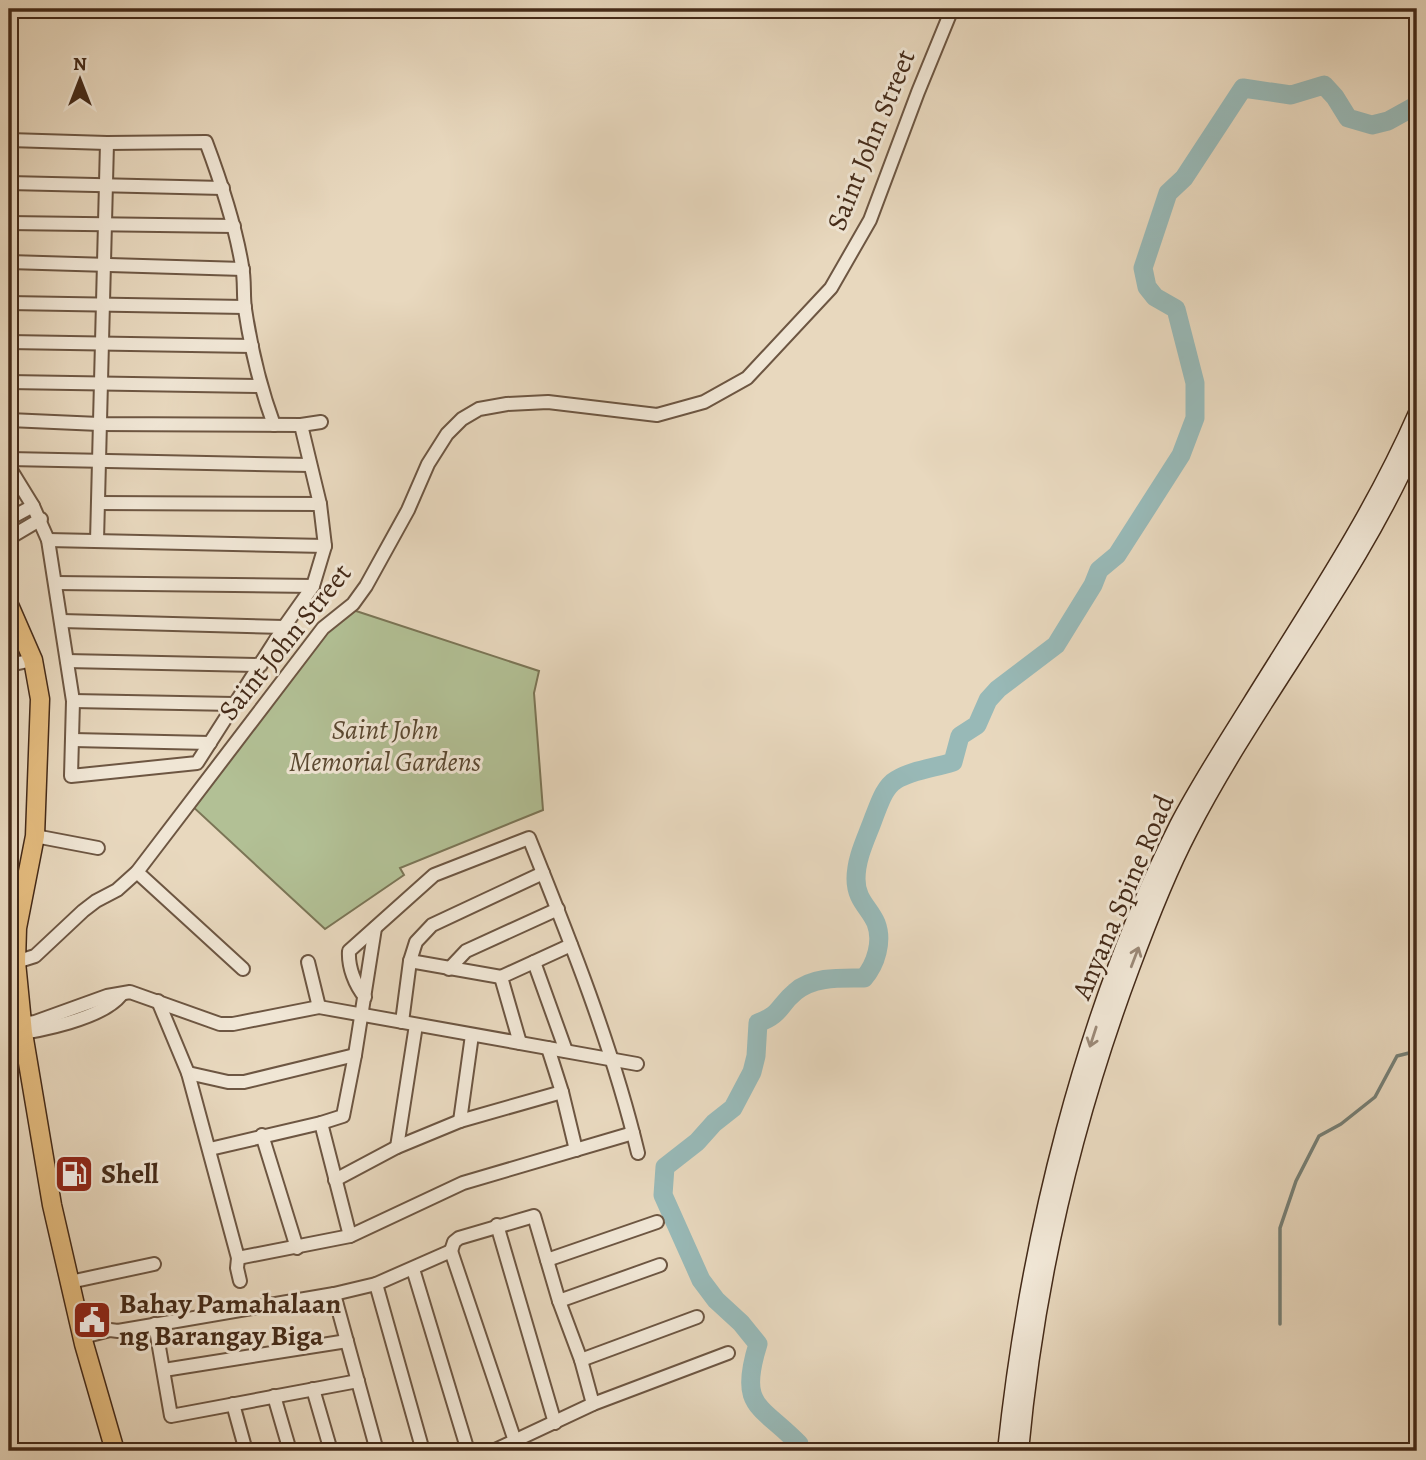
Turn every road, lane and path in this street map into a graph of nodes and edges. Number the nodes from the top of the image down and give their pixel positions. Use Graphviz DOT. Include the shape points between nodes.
graph roads {
  1 [pos="952,9"];
  2 [pos="9,139"];
  3 [pos="107,143"];
  4 [pos="9,183"];
  5 [pos="106,186"];
  6 [pos="223,188"];
  7 [pos="9,223"];
  8 [pos="103,225"];
  9 [pos="234,226"];
  10 [pos="9,262"];
  11 [pos="103,263"];
  12 [pos="243,269"];
  13 [pos="9,303"];
  14 [pos="103,304"];
  15 [pos="245,307"];
  16 [pos="9,342"];
  17 [pos="102,345"];
  18 [pos="251,346"];
  19 [pos="9,382"];
  20 [pos="102,384"];
  21 [pos="260,386"];
  22 [pos="1417,413"];
  23 [pos="9,420"];
  24 [pos="321,422"];
  25 [pos="99,424"];
  26 [pos="274,425"];
  27 [pos="301,425"];
  28 [pos="1417,440"];
  29 [pos="9,459"];
  30 [pos="98,463"];
  31 [pos="310,465"];
  32 [pos="9,467"];
  33 [pos="98,503"];
  34 [pos="320,504"];
  35 [pos="33,506"];
  36 [pos="9,519"];
  37 [pos="41,519"];
  38 [pos="9,538"];
  39 [pos="48,540"];
  40 [pos="97,541"];
  41 [pos="325,546"];
  42 [pos="55,583"];
  43 [pos="313,586"];
  44 [pos="9,605"];
  45 [pos="62,621"];
  46 [pos="284,627"];
  47 [pos="33,660"];
  48 [pos="67,661"];
  49 [pos="261,665"];
  50 [pos="9,666"];
  51 [pos="73,701"];
  52 [pos="234,704"];
  53 [pos="73,740"];
  54 [pos="210,743"];
  55 [pos="35,836"];
  56 [pos="98,848"];
  57 [pos="137,872"];
  58 [pos="543,873"];
  59 [pos="558,909"];
  60 [pos="375,928"];
  61 [pos="571,945"];
  62 [pos="410,961"];
  63 [pos="16,962"];
  64 [pos="309,962"];
  65 [pos="534,962"];
  66 [pos="243,969"];
  67 [pos="449,969"];
  68 [pos="501,977"];
  69 [pos="365,997"];
  70 [pos="158,1001"];
  71 [pos="319,1007"];
  72 [pos="362,1014"];
  73 [pos="402,1022"];
  74 [pos="416,1025"];
  75 [pos="15,1030"];
  76 [pos="472,1035"];
  77 [pos="520,1043"];
  78 [pos="548,1048"];
  79 [pos="566,1051"];
  80 [pos="355,1055"];
  81 [pos="611,1059"];
  82 [pos="637,1064"];
  83 [pos="188,1073"];
  84 [pos="562,1092"];
  85 [pos="460,1121"];
  86 [pos="321,1123"];
  87 [pos="633,1133"];
  88 [pos="262,1135"];
  89 [pos="397,1147"];
  90 [pos="210,1149"];
  91 [pos="576,1150"];
  92 [pos="638,1153"];
  93 [pos="335,1180"];
  94 [pos="657,1222"];
  95 [pos="498,1225"];
  96 [pos="351,1236"];
  97 [pos="297,1248"];
  98 [pos="451,1251"];
  99 [pos="238,1258"];
  100 [pos="547,1260"];
  101 [pos="154,1264"];
  102 [pos="660,1265"];
  103 [pos="413,1269"];
  104 [pos="240,1281"];
  105 [pos="70,1282"];
  106 [pos="376,1284"];
  107 [pos="334,1294"];
  108 [pos="559,1301"];
  109 [pos="697,1317"];
  110 [pos="155,1324"];
  111 [pos="83,1341"];
  112 [pos="347,1341"];
  113 [pos="728,1353"];
  114 [pos="581,1360"];
  115 [pos="164,1370"];
  116 [pos="358,1381"];
  117 [pos="313,1389"];
  118 [pos="274,1396"];
  119 [pos="233,1404"];
  120 [pos="593,1404"];
  121 [pos="555,1423"];
  122 [pos="515,1441"];
  123 [pos="115,1451"];
  124 [pos="247,1451"];
  125 [pos="290,1451"];
  126 [pos="331,1451"];
  127 [pos="377,1451"];
  128 [pos="423,1451"];
  129 [pos="468,1451"];
  130 [pos="493,1451"];
  131 [pos="1006,1451"];
  132 [pos="1020,1451"];
  1 -- 57 [label="street, Saint John Street" via="870,220 831,288 747,378 704,402 657,415 548,402 479,409 462,419 428,464 366,586 353,604 323,628"];
  2 -- 3 [label="street"];
  3 -- 5 [label="street"];
  3 -- 6 [label="street" via="206,142"];
  4 -- 5 [label="street"];
  5 -- 6 [label="street"];
  5 -- 8 [label="street"];
  6 -- 9 [label="street"];
  7 -- 8 [label="street"];
  8 -- 9 [label="street"];
  8 -- 11 [label="street"];
  9 -- 12 [label="street"];
  10 -- 11 [label="street"];
  11 -- 12 [label="street"];
  11 -- 14 [label="street"];
  12 -- 15 [label="street"];
  13 -- 14 [label="street"];
  14 -- 15 [label="street"];
  14 -- 17 [label="street"];
  15 -- 18 [label="street"];
  16 -- 17 [label="street"];
  17 -- 18 [label="street"];
  17 -- 20 [label="street"];
  18 -- 21 [label="street"];
  19 -- 20 [label="street"];
  20 -- 21 [label="street"];
  20 -- 25 [label="street"];
  21 -- 26 [label="street"];
  22 -- 131 [label="main road, Anyana Spine Road, one-way" via="1360,529 1179,823 1128,939 1062,1140 1028,1296"];
  23 -- 25 [label="street"];
  24 -- 27 [label="street"];
  25 -- 26 [label="street"];
  25 -- 30 [label="street"];
  26 -- 27 [label="street"];
  27 -- 31 [label="street"];
  132 -- 28 [label="main road, Anyana Spine Road, one-way" via="1026,1388 1059,1208 1097,1068 1140,944 1189,831 1368,536"];
  29 -- 30 [label="street"];
  30 -- 31 [label="street"];
  30 -- 33 [label="street"];
  31 -- 34 [label="street"];
  32 -- 35 [label="street"];
  33 -- 34 [label="street"];
  33 -- 40 [label="street"];
  34 -- 41 [label="street"];
  35 -- 36 [label="street"];
  35 -- 37 [label="street"];
  37 -- 38 [label="street"];
  37 -- 39 [label="street"];
  39 -- 40 [label="street"];
  39 -- 42 [label="street"];
  40 -- 41 [label="street"];
  41 -- 43 [label="street"];
  42 -- 43 [label="street"];
  42 -- 45 [label="street"];
  43 -- 46 [label="street"];
  44 -- 47 [label="main road"];
  45 -- 46 [label="street"];
  45 -- 48 [label="street"];
  46 -- 49 [label="street"];
  47 -- 50 [label="street"];
  47 -- 55 [label="main road" via="40,699"];
  48 -- 49 [label="street"];
  48 -- 51 [label="street"];
  49 -- 52 [label="street"];
  51 -- 52 [label="street"];
  51 -- 53 [label="street"];
  52 -- 54 [label="street"];
  53 -- 54 [label="street"];
  53 -- 54 [label="street" via="71,776 197,763"];
  55 -- 56 [label="street"];
  55 -- 63 [label="main road"];
  57 -- 63 [label="street, Saint John Street" via="83,911 34,956"];
  57 -- 66 [label="street"];
  58 -- 59 [label="street"];
  58 -- 60 [label="street" via="529,838 433,875"];
  58 -- 62 [label="street" via="432,925 416,942"];
  59 -- 61 [label="street"];
  59 -- 67 [label="street" via="466,951"];
  60 -- 69 [label="street"];
  60 -- 69 [label="street" via="349,951 357,988"];
  61 -- 65 [label="street"];
  61 -- 81 [label="street"];
  62 -- 67 [label="street"];
  62 -- 73 [label="street"];
  63 -- 75 [label="main road"];
  64 -- 71 [label="street"];
  65 -- 68 [label="street"];
  65 -- 79 [label="street"];
  67 -- 68 [label="street"];
  68 -- 77 [label="street"];
  69 -- 72 [label="street"];
  70 -- 71 [label="street" via="227,1024"];
  70 -- 75 [label="street" via="130,992 113,1005 82,1017"];
  70 -- 83 [label="street"];
  71 -- 72 [label="street"];
  72 -- 73 [label="street"];
  72 -- 80 [label="street"];
  73 -- 74 [label="street"];
  74 -- 76 [label="street"];
  74 -- 89 [label="street"];
  75 -- 105 [label="main road"];
  76 -- 77 [label="street"];
  76 -- 85 [label="street"];
  77 -- 78 [label="street"];
  78 -- 79 [label="street"];
  78 -- 84 [label="street"];
  79 -- 81 [label="street"];
  80 -- 83 [label="street" via="244,1082"];
  80 -- 86 [label="street" via="343,1116"];
  81 -- 82 [label="street"];
  81 -- 87 [label="street"];
  83 -- 90 [label="street"];
  84 -- 85 [label="street"];
  84 -- 91 [label="street"];
  85 -- 89 [label="street"];
  86 -- 88 [label="street"];
  86 -- 93 [label="street"];
  87 -- 91 [label="street"];
  87 -- 92 [label="street"];
  88 -- 90 [label="street"];
  88 -- 97 [label="street"];
  89 -- 93 [label="street"];
  90 -- 99 [label="street"];
  91 -- 96 [label="street" via="463,1183"];
  93 -- 96 [label="street"];
  94 -- 100 [label="street"];
  95 -- 98 [label="street" via="459,1238"];
  95 -- 100 [label="street" via="534,1216"];
  95 -- 121 [label="street"];
  96 -- 97 [label="street"];
  97 -- 99 [label="street"];
  98 -- 103 [label="street"];
  98 -- 122 [label="street"];
  99 -- 104 [label="street"];
  100 -- 108 [label="street"];
  101 -- 105 [label="street"];
  102 -- 108 [label="street"];
  103 -- 106 [label="street"];
  103 -- 129 [label="street"];
  105 -- 111 [label="main road"];
  106 -- 107 [label="street"];
  106 -- 128 [label="street"];
  107 -- 110 [label="street"];
  107 -- 112 [label="street"];
  108 -- 114 [label="street"];
  109 -- 114 [label="street"];
  110 -- 111 [label="street"];
  110 -- 115 [label="street"];
  111 -- 123 [label="main road"];
  112 -- 115 [label="street"];
  112 -- 116 [label="street"];
  113 -- 120 [label="street"];
  114 -- 120 [label="street"];
  115 -- 119 [label="street" via="171,1416"];
  116 -- 117 [label="street"];
  116 -- 127 [label="street"];
  117 -- 118 [label="street"];
  117 -- 126 [label="street"];
  118 -- 119 [label="street"];
  118 -- 125 [label="street"];
  119 -- 124 [label="street"];
  120 -- 121 [label="street"];
  121 -- 122 [label="street"];
  122 -- 130 [label="street"];
}
